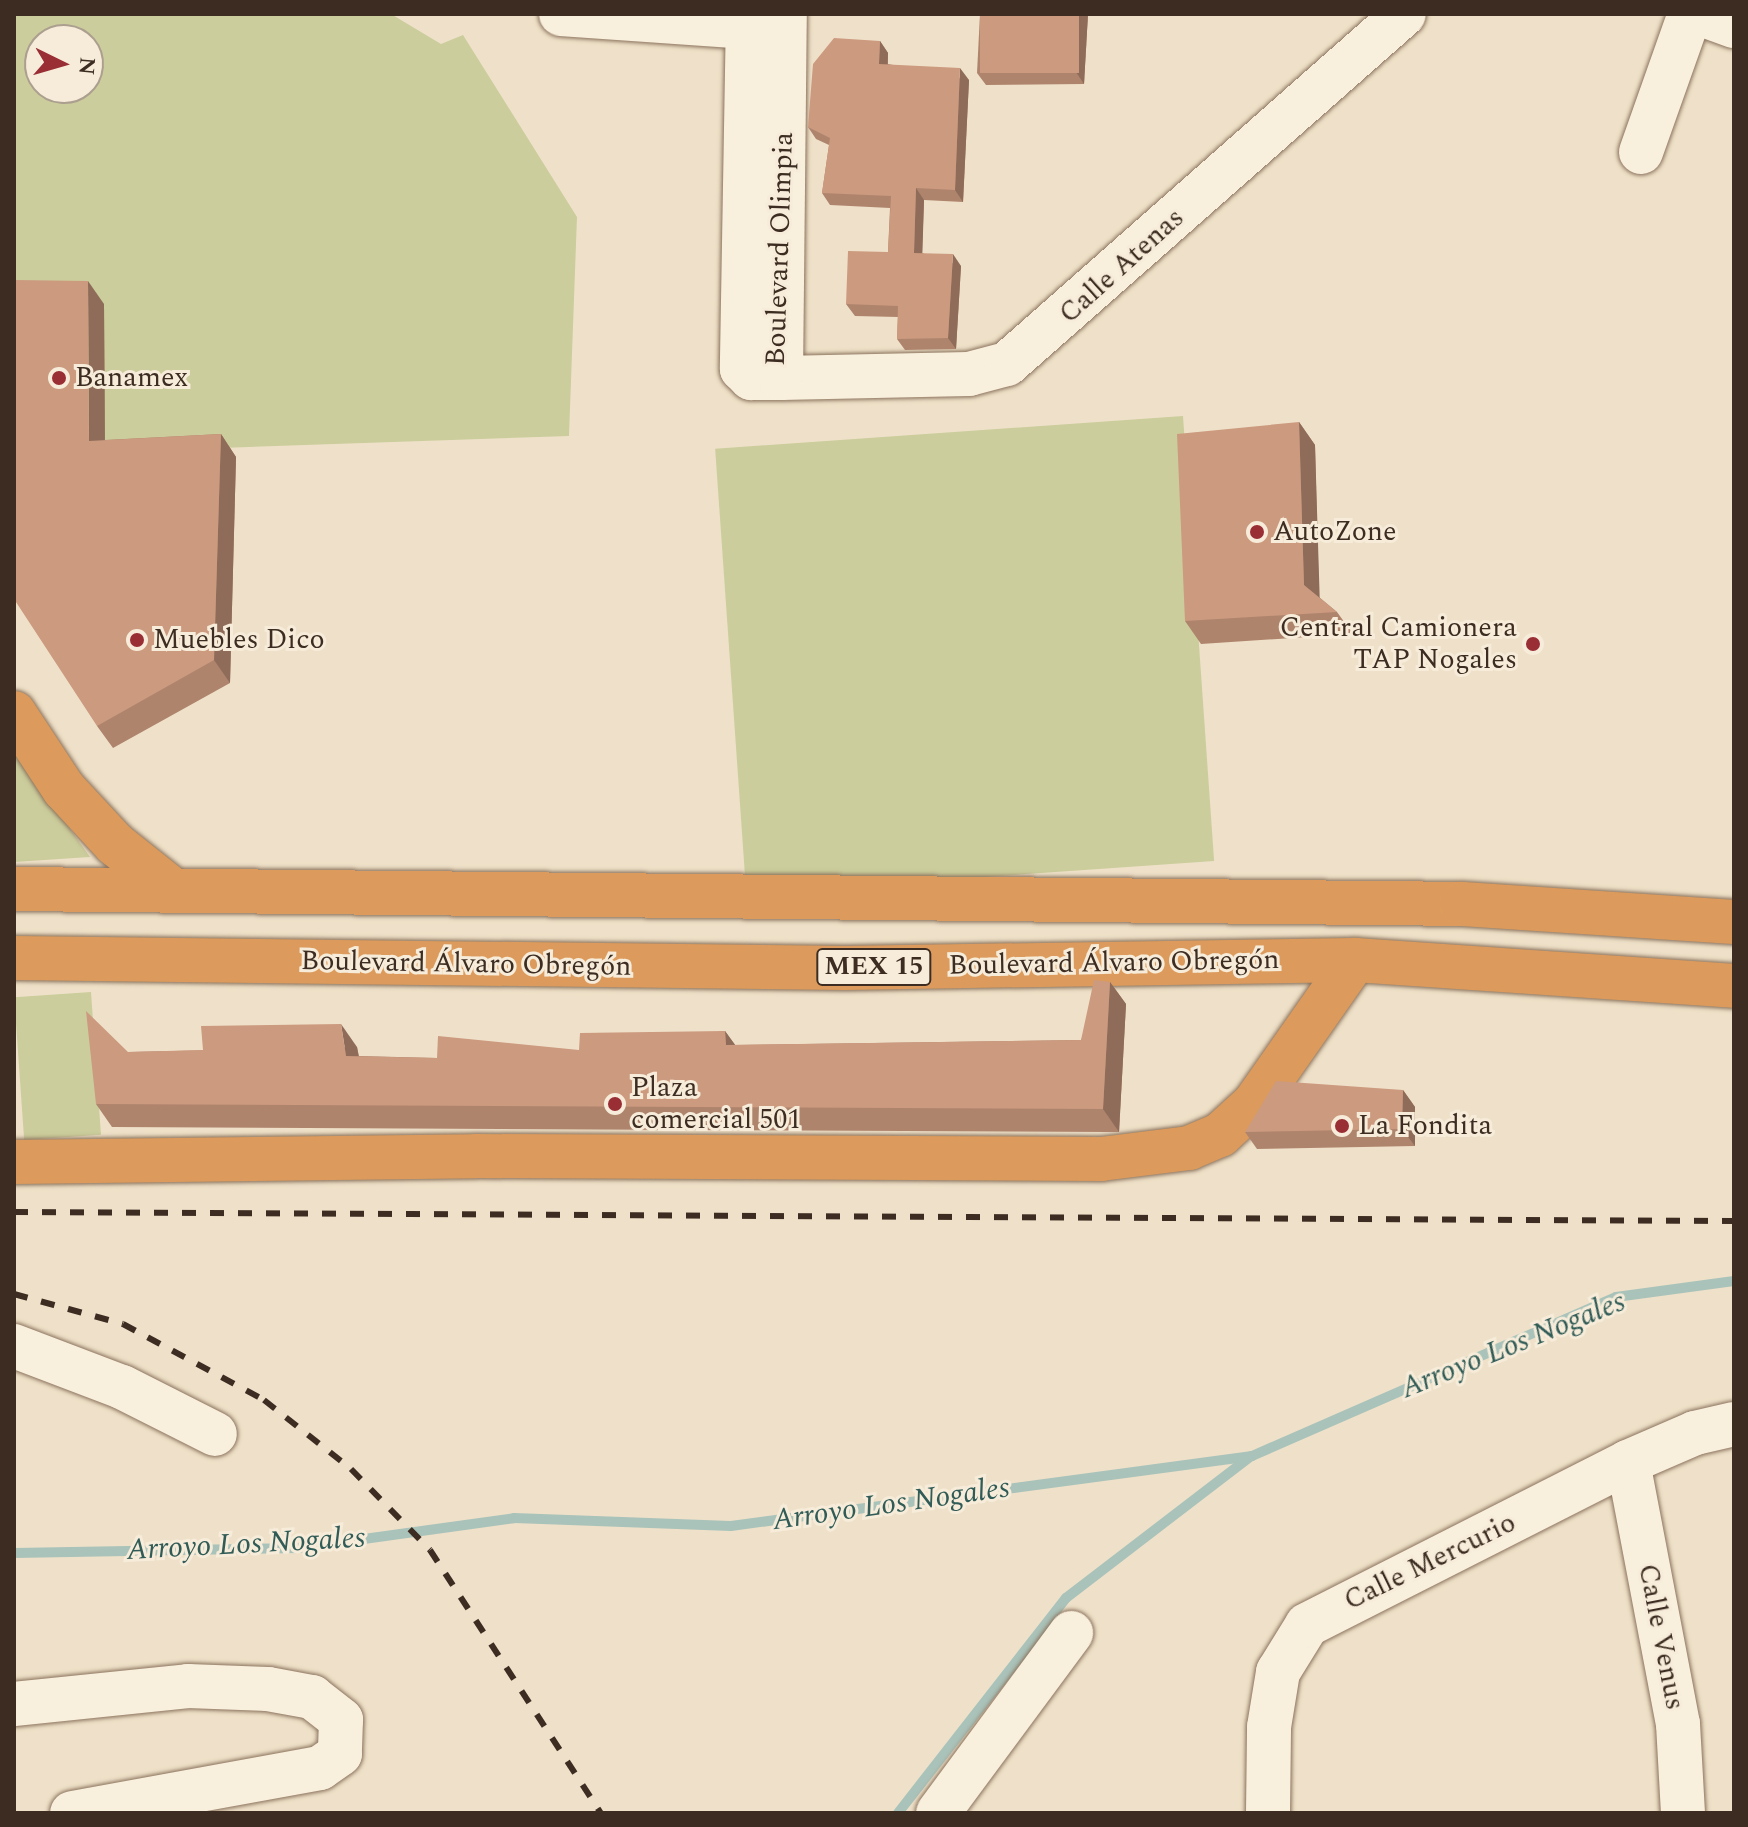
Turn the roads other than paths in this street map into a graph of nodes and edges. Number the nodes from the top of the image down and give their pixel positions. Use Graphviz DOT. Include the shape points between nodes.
graph roads {
  1 [pos="561,14"];
  2 [pos="1404,14"];
  3 [pos="1690,14"];
  4 [pos="1701,14"];
  5 [pos="760,18"];
  6 [pos="1734,26"];
  7 [pos="1641,152"];
  8 [pos="781,378"];
  9 [pos="14,713"];
  10 [pos="14,889"];
  11 [pos="174,891"];
  12 [pos="1734,922"];
  13 [pos="14,958"];
  14 [pos="1355,960"];
  15 [pos="1734,986"];
  16 [pos="14,1162"];
  17 [pos="14,1346"];
  18 [pos="1734,1424"];
  19 [pos="215,1434"];
  20 [pos="1628,1462"];
  21 [pos="1071,1633"];
  22 [pos="14,1704"];
  23 [pos="72,1813"];
  24 [pos="938,1813"];
  25 [pos="1268,1813"];
  26 [pos="1683,1813"];
  1 -- 5 [label="street"];
  2 -- 8 [label="street, Calle Atenas" via="1007,364 969,374"];
  3 -- 7 [label="street"];
  4 -- 6 [label="street"];
  5 -- 8 [label="street, Boulevard Olimpia" via="742,369 751,378"];
  9 -- 11 [label="highway" via="74,800 115,844"];
  10 -- 11 [label="highway, Boulevard Álvaro Obregón"];
  11 -- 12 [label="highway, Boulevard Álvaro Obregón" via="1462,904"];
  13 -- 14 [label="highway, Boulevard Álvaro Obregón / MEX 15" via="845,968"];
  14 -- 15 [label="highway, Boulevard Álvaro Obregón / MEX 15"];
  14 -- 16 [label="highway" via="1254,1104 1220,1135 1189,1148 1101,1159 476,1156"];
  17 -- 19 [label="street" via="122,1387"];
  18 -- 20 [label="street, Calle Mercurio" via="1695,1433"];
  20 -- 25 [label="street, Calle Mercurio" via="1307,1625 1278,1672 1269,1727"];
  20 -- 26 [label="street, Calle Venus" via="1678,1724"];
  21 -- 24 [label="street"];
  22 -- 23 [label="street" via="188,1686 268,1689 312,1697 341,1720 340,1754 320,1768"];
}
